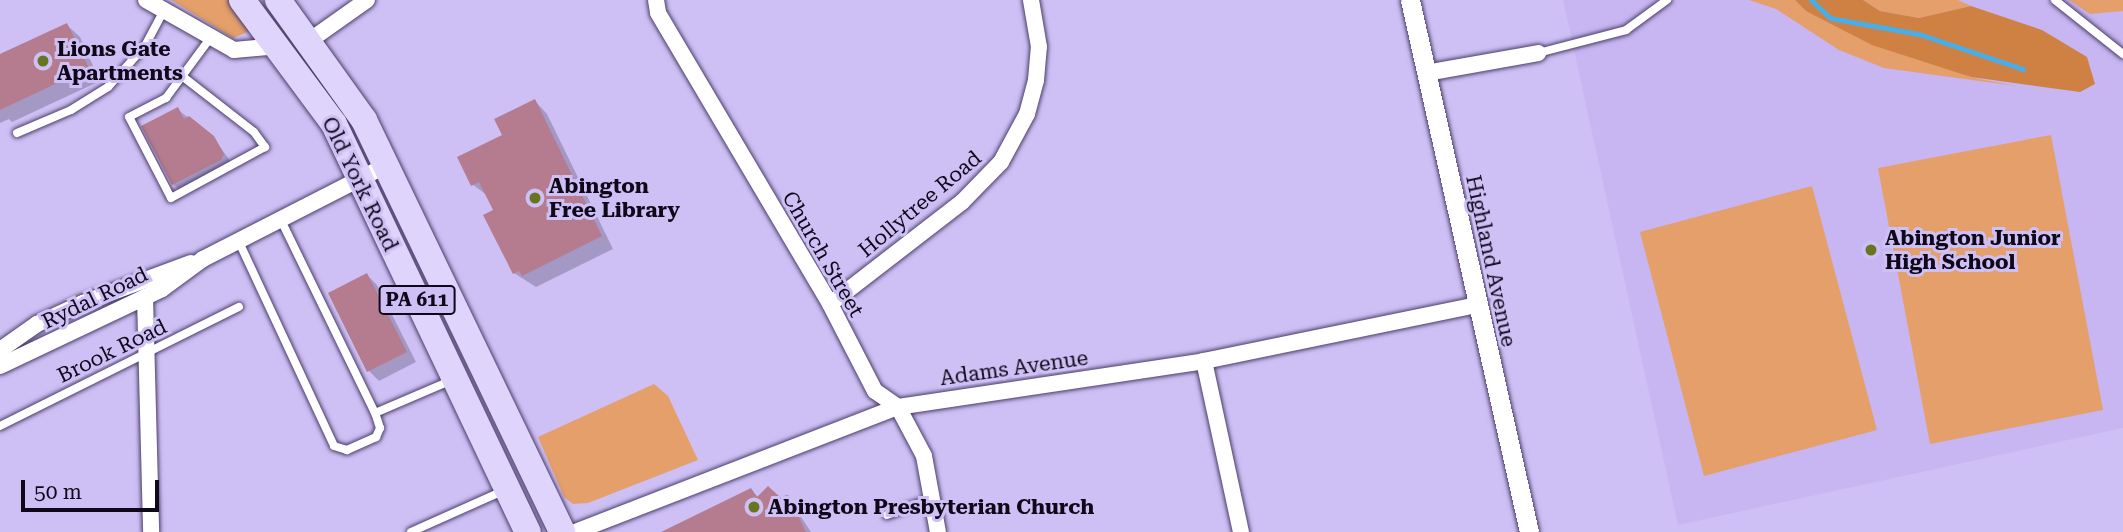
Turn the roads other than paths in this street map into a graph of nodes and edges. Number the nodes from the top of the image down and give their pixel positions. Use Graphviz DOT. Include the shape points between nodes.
graph roads {
  1 [pos="146,0"];
  2 [pos="242,0"];
  3 [pos="278,0"];
  4 [pos="367,0"];
  5 [pos="656,0"];
  6 [pos="1031,0"];
  7 [pos="1410,0"];
  8 [pos="1667,0"];
  9 [pos="2055,0"];
  10 [pos="164,10"];
  11 [pos="211,37"];
  12 [pos="309,41"];
  13 [pos="279,47"];
  14 [pos="1538,53"];
  15 [pos="2123,54"];
  16 [pos="1426,73"];
  17 [pos="182,76"];
  18 [pos="17,133"];
  19 [pos="387,165"];
  20 [pos="359,180"];
  21 [pos="281,220"];
  22 [pos="239,242"];
  23 [pos="203,260"];
  24 [pos="145,297"];
  25 [pos="83,303"];
  26 [pos="830,304"];
  27 [pos="1476,305"];
  28 [pos="239,307"];
  29 [pos="91,323"];
  30 [pos="0,350"];
  31 [pos="147,353"];
  32 [pos="1204,361"];
  33 [pos="0,366"];
  34 [pos="455,379"];
  35 [pos="898,407"];
  36 [pos="375,414"];
  37 [pos="0,426"];
  38 [pos="507,489"];
  39 [pos="932,499"];
  40 [pos="887,515"];
  41 [pos="151,532"];
  42 [pos="411,532"];
  43 [pos="528,532"];
  44 [pos="562,532"];
  45 [pos="575,532"];
  46 [pos="939,532"];
  47 [pos="1241,532"];
  48 [pos="1529,532"];
  1 -- 10 [label="street"];
  2 -- 13 [label="highway, Old York Road / PA 611"];
  3 -- 12 [label="highway, Old York Road / PA 611"];
  4 -- 12 [label="street"];
  5 -- 26 [label="street, Church Street" via="658,13"];
  6 -- 26 [label="street, Hollytree Road" via="1039,47 1037,80 1027,114 1001,162 962,202"];
  7 -- 16 [label="street, Highland Avenue"];
  8 -- 14 [label="lane" via="1626,30"];
  9 -- 15 [label="lane"];
  10 -- 11 [label="street"];
  10 -- 18 [label="lane" via="145,46 108,87"];
  11 -- 13 [label="street" via="234,50"];
  11 -- 17 [label="lane"];
  12 -- 19 [label="highway, Old York Road / PA 611" via="364,120"];
  13 -- 20 [label="highway, Old York Road / PA 611" via="334,124"];
  14 -- 16 [label="street"];
  16 -- 27 [label="street, Highland Avenue"];
  17 -- 17 [label="lane" via="166,99 129,117 171,198 265,147 254,132"];
  19 -- 20 [label="street, Rydal Road"];
  19 -- 44 [label="highway, Old York Road / PA 611"];
  20 -- 21 [label="street, Rydal Road"];
  20 -- 34 [label="highway, Old York Road / PA 611"];
  21 -- 22 [label="street, Rydal Road"];
  21 -- 36 [label="lane"];
  22 -- 23 [label="street, Rydal Road"];
  22 -- 36 [label="lane" via="334,446 347,450 376,437 380,428"];
  23 -- 24 [label="street, Rydal Road"];
  23 -- 25 [label="street, Rydal Road" via="153,274"];
  24 -- 29 [label="street, Rydal Road"];
  24 -- 31 [label="street"];
  25 -- 29 [label="street"];
  25 -- 30 [label="street, Rydal Road" via="37,324"];
  26 -- 35 [label="street, Church Street" via="875,391"];
  27 -- 32 [label="street, Adams Avenue"];
  27 -- 48 [label="street, Highland Avenue"];
  28 -- 31 [label="lane, Brook Road"];
  29 -- 33 [label="street, Rydal Road"];
  31 -- 37 [label="lane, Brook Road"];
  31 -- 41 [label="street"];
  32 -- 35 [label="street, Adams Avenue"];
  32 -- 47 [label="street"];
  34 -- 36 [label="lane"];
  34 -- 38 [label="highway, Old York Road / PA 611"];
  35 -- 39 [label="street, Church Street" via="924,456"];
  35 -- 45 [label="street, Adams Avenue"];
  38 -- 42 [label="lane"];
  38 -- 43 [label="highway, Old York Road / PA 611"];
  39 -- 40 [label="lane"];
  39 -- 46 [label="street, Church Street"];
}
